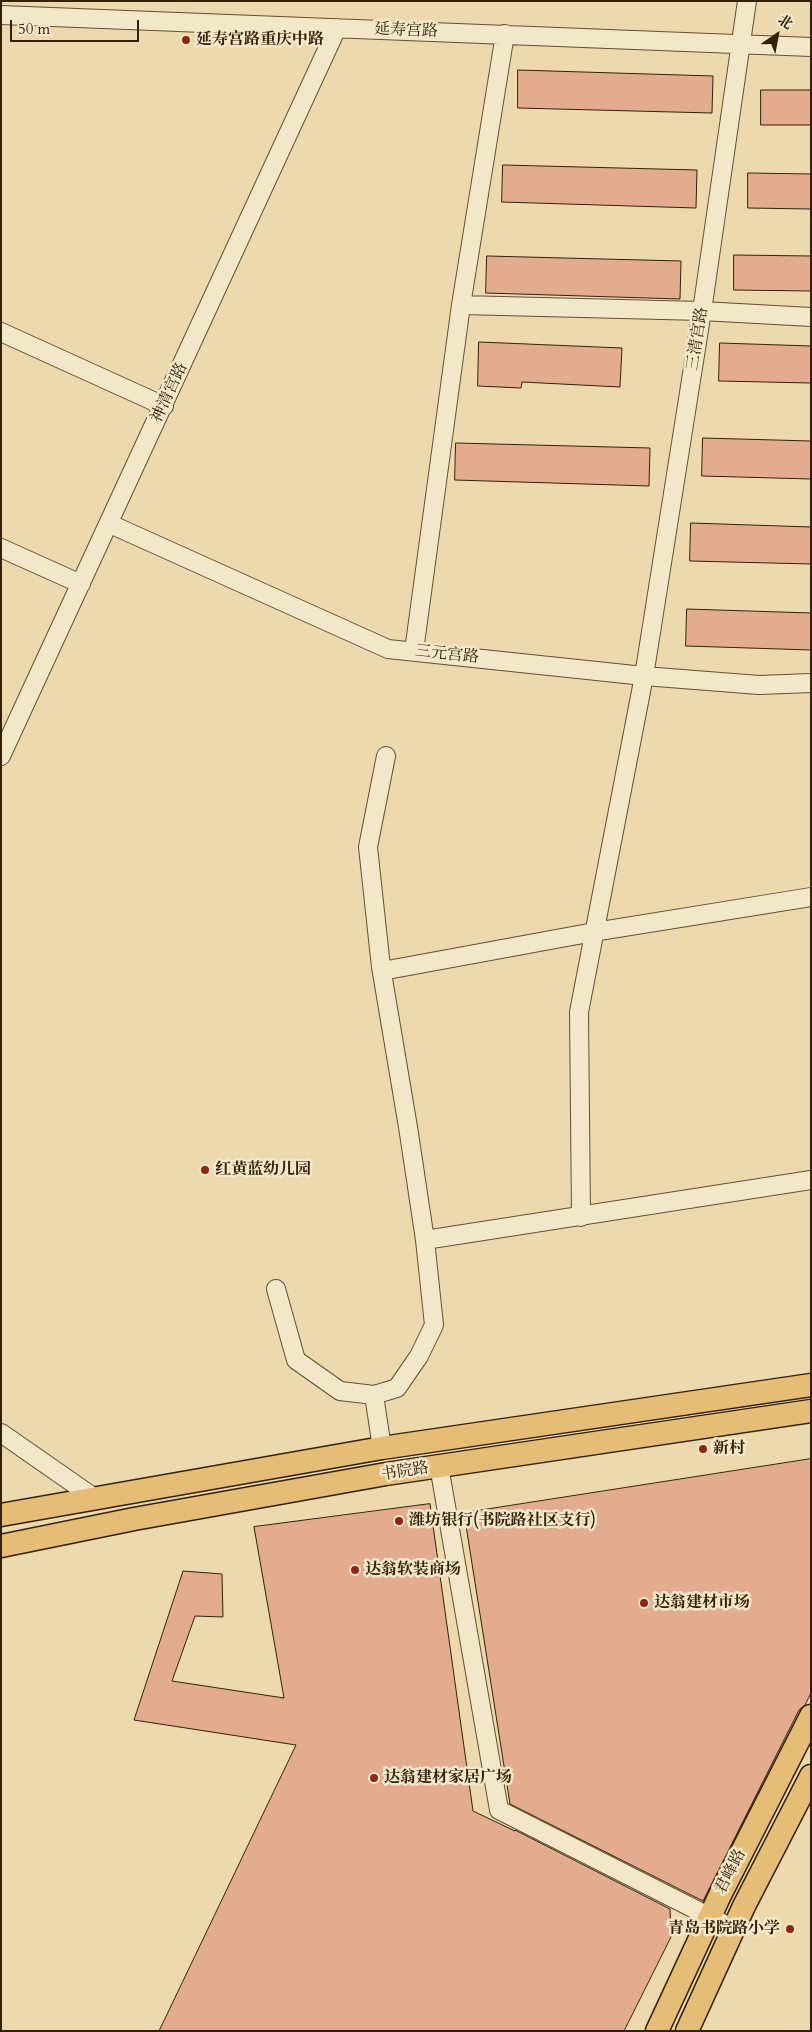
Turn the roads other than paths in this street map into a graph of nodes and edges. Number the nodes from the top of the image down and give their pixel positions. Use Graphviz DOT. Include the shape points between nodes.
graph roads {
  1 [pos="747,1"];
  2 [pos="1,14"];
  3 [pos="337,28"];
  4 [pos="505,34"];
  5 [pos="741,43"];
  6 [pos="811,47"];
  7 [pos="461,305"];
  8 [pos="702,311"];
  9 [pos="811,317"];
  10 [pos="1,332"];
  11 [pos="164,406"];
  12 [pos="110,524"];
  13 [pos="1,548"];
  14 [pos="81,584"];
  15 [pos="414,651"];
  16 [pos="644,676"];
  17 [pos="811,683"];
  18 [pos="1,756"];
  19 [pos="386,756"];
  20 [pos="811,896"];
  21 [pos="594,932"];
  22 [pos="382,971"];
  23 [pos="811,1180"];
  24 [pos="581,1217"];
  25 [pos="425,1240"];
  26 [pos="276,1289"];
  27 [pos="811,1385"];
  28 [pos="374,1395"];
  29 [pos="811,1411"];
  30 [pos="1,1433"];
  31 [pos="382,1448"];
  32 [pos="439,1466"];
  33 [pos="93,1497"];
  34 [pos="1,1515"];
  35 [pos="1,1546"];
  36 [pos="811,1716"];
  37 [pos="811,1776"];
  38 [pos="709,1917"];
  39 [pos="734,1929"];
  40 [pos="657,2031"];
  41 [pos="688,2031"];
  1 -- 5 [label="street, 三清宫路"];
  2 -- 3 [label="street, 延寿宫路"];
  3 -- 4 [label="street, 延寿宫路"];
  3 -- 11 [label="street, 神清宫路"];
  4 -- 5 [label="street, 延寿宫路"];
  4 -- 7 [label="street"];
  5 -- 6 [label="street, 延寿宫路"];
  5 -- 8 [label="street, 三清宫路"];
  7 -- 8 [label="street"];
  7 -- 15 [label="street"];
  8 -- 9 [label="street"];
  8 -- 16 [label="street, 三清宫路"];
  10 -- 11 [label="street"];
  11 -- 12 [label="street, 神清宫路"];
  12 -- 14 [label="street, 神清宫路"];
  12 -- 15 [label="street, 三元宫路" via="388,649"];
  13 -- 14 [label="street"];
  14 -- 18 [label="street, 神清宫路"];
  15 -- 16 [label="street, 三元宫路"];
  16 -- 17 [label="street, 三元宫路" via="760,685"];
  16 -- 21 [label="street, 三清宫路"];
  19 -- 22 [label="street" via="368,847"];
  20 -- 21 [label="street"];
  21 -- 22 [label="street"];
  21 -- 24 [label="street, 三清宫路" via="579,1012"];
  22 -- 25 [label="street"];
  23 -- 24 [label="street"];
  24 -- 25 [label="street"];
  25 -- 28 [label="street" via="434,1325 419,1356 397,1388"];
  26 -- 28 [label="street" via="296,1360 340,1391"];
  27 -- 31 [label="main road, 书院路"];
  28 -- 31 [label="street"];
  29 -- 32 [label="main road, 书院路"];
  30 -- 33 [label="street"];
  31 -- 33 [label="main road, 书院路"];
  32 -- 35 [label="main road, 书院路" via="134,1519"];
  32 -- 38 [label="street" via="499,1810"];
  33 -- 34 [label="main road, 书院路"];
  36 -- 38 [label="main road, 君峰路"];
  37 -- 39 [label="main road, 君峰路"];
  38 -- 39 [label="street"];
  38 -- 40 [label="main road, 君峰路"];
  39 -- 41 [label="main road, 君峰路"];
}
